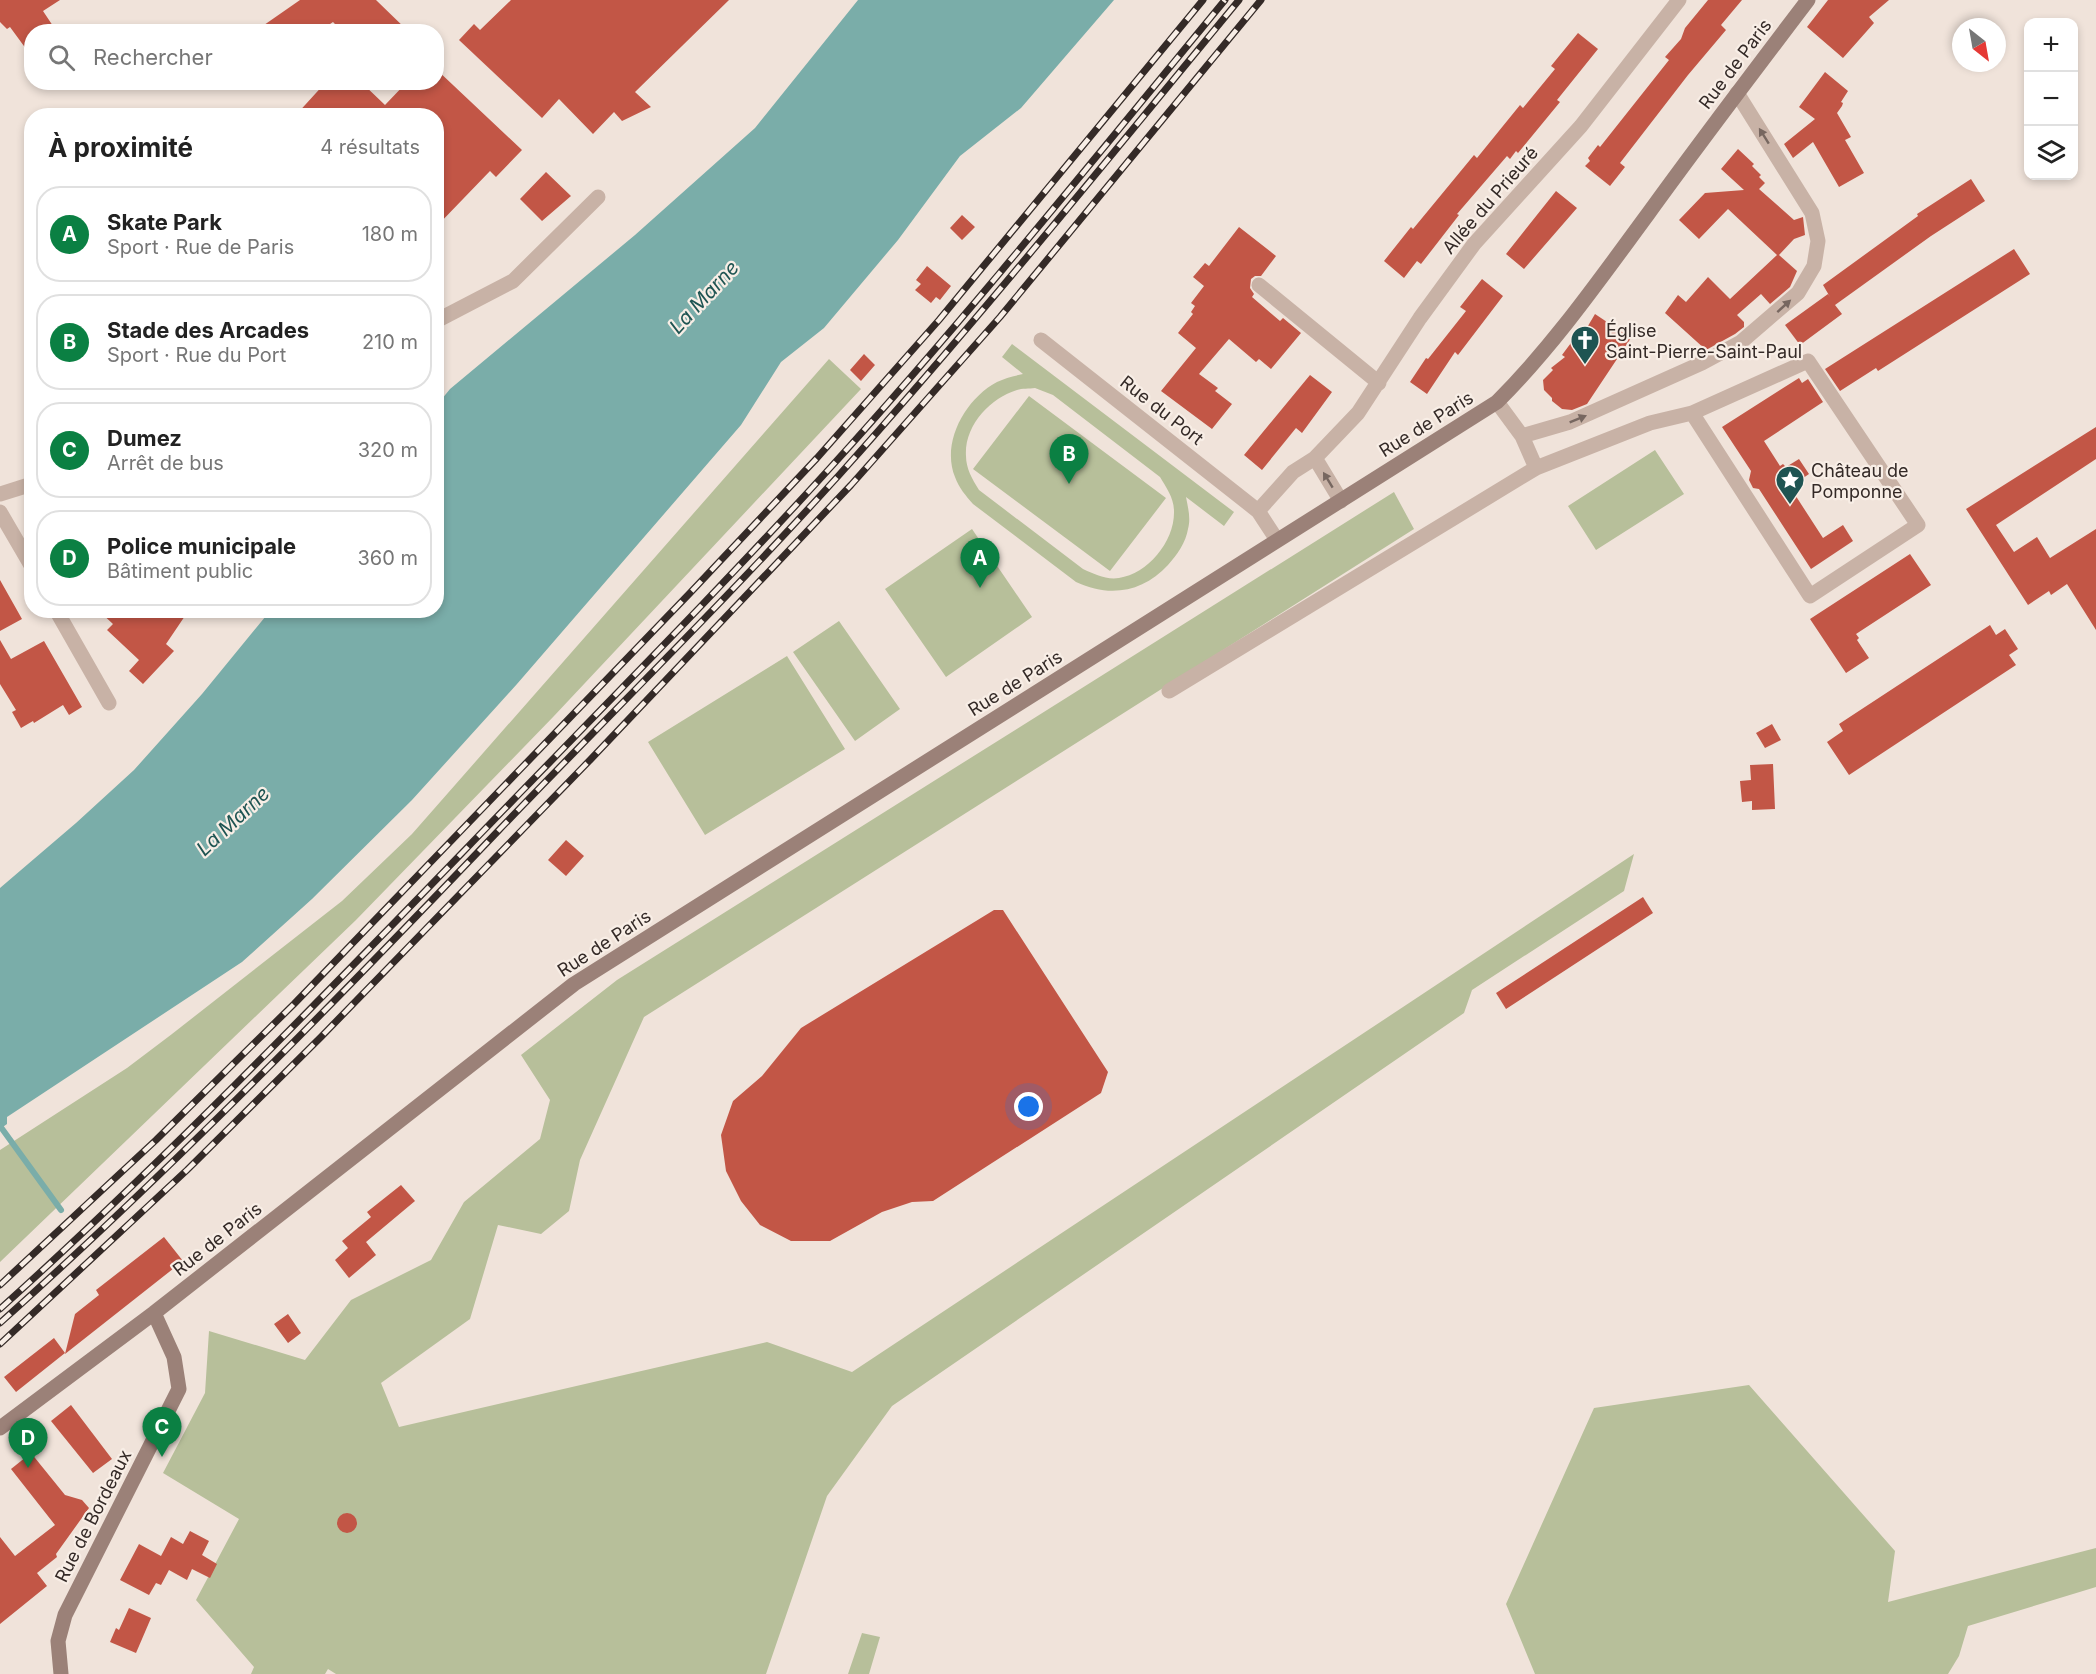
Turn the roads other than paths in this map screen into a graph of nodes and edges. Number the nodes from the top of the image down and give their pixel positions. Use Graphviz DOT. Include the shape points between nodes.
graph roads {
  1 [pos="1679,0"];
  2 [pos="1808,0"];
  3 [pos="1737,93"];
  4 [pos="598,197"];
  5 [pos="1259,285"];
  6 [pos="444,317"];
  7 [pos="1041,340"];
  8 [pos="1379,383"];
  9 [pos="1497,402"];
  10 [pos="1692,413"];
  11 [pos="1522,436"];
  12 [pos="1315,458"];
  13 [pos="1536,468"];
  14 [pos="24,486"];
  15 [pos="0,494"];
  16 [pos="1341,501"];
  17 [pos="1258,511"];
  18 [pos="0,512"];
  19 [pos="1276,540"];
  20 [pos="24,553"];
  21 [pos="61,618"];
  22 [pos="1169,691"];
  23 [pos="110,704"];
  24 [pos="154,1313"];
  25 [pos="0,1428"];
  26 [pos="61,1674"];
  1 -- 8 [label="street, Allée du Prieuré" via="1581,126 1473,244"];
  2 -- 3 [label="main road, Rue de Paris"];
  3 -- 9 [label="main road, Rue de Paris" via="1576,312 1530,370"];
  11 -- 3 [label="street, one-way" via="1570,423 1702,363 1741,342 1798,293 1814,266 1818,241 1812,213"];
  4 -- 6 [label="street" via="513,281"];
  5 -- 8 [label="street"];
  7 -- 17 [label="street, Rue du Port"];
  8 -- 12 [label="street, Allée du Prieuré"];
  9 -- 11 [label="street"];
  9 -- 16 [label="main road, Rue de Paris"];
  10 -- 10 [label="street" via="1810,596 1917,525 1808,360"];
  10 -- 13 [label="street" via="1650,423"];
  11 -- 13 [label="street"];
  16 -- 12 [label="street, one-way"];
  12 -- 17 [label="street, Allée du Prieuré" via="1293,472"];
  13 -- 22 [label="street"];
  14 -- 15 [label="street"];
  16 -- 19 [label="main road, Rue de Paris"];
  17 -- 19 [label="street, Rue du Port"];
  18 -- 20 [label="street"];
  19 -- 24 [label="main road, Rue de Paris" via="574,984"];
  21 -- 23 [label="street"];
  24 -- 25 [label="main road, Rue de Paris"];
  24 -- 26 [label="main road, Rue de Bordeaux" via="174,1357 179,1389 65,1615 57,1641"];
}
